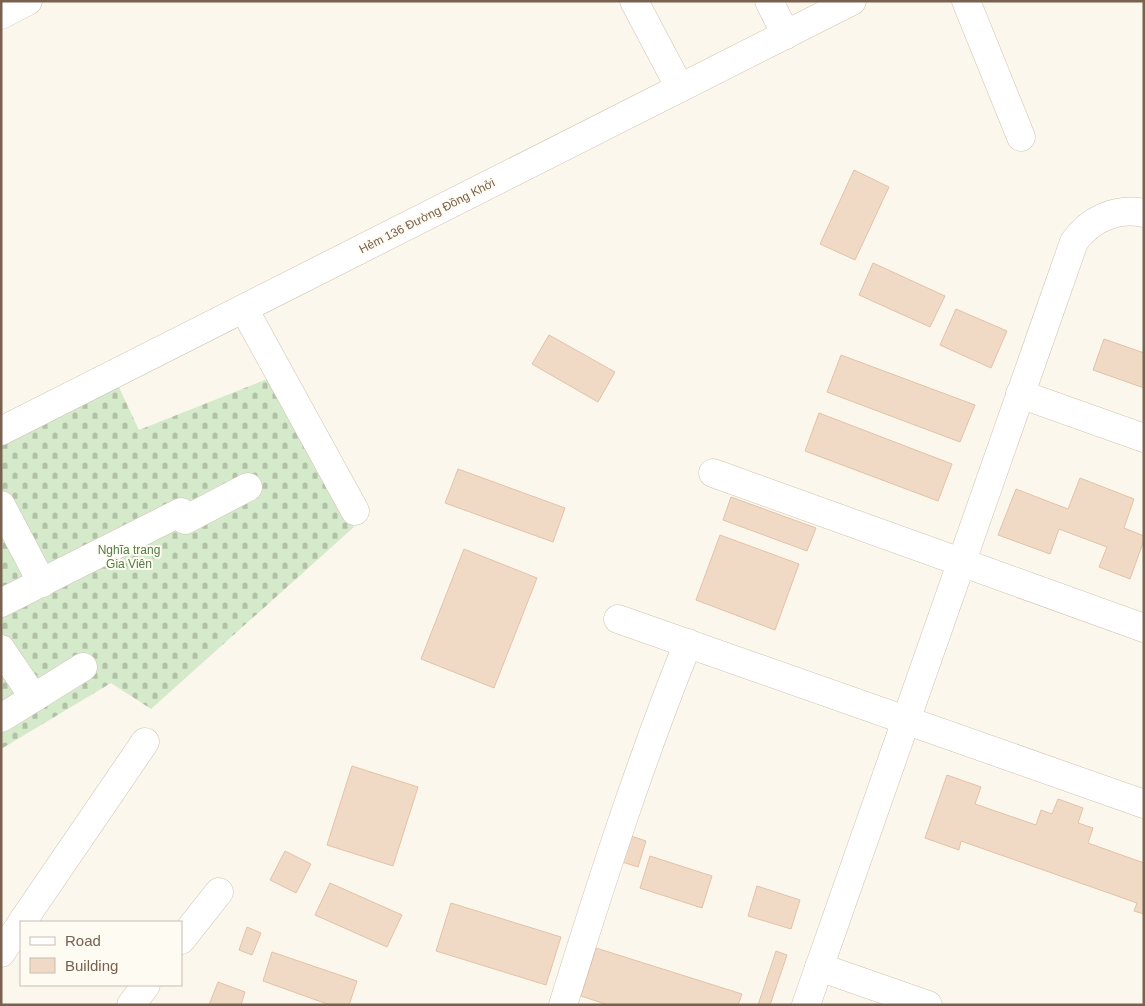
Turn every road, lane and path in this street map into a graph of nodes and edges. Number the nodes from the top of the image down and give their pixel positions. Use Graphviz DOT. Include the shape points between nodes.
graph roads {
  1 [pos="28,1"];
  2 [pos="634,1"];
  3 [pos="769,1"];
  4 [pos="852,1"];
  5 [pos="966,1"];
  6 [pos="1,15"];
  7 [pos="786,35"];
  8 [pos="680,88"];
  9 [pos="1021,137"];
  10 [pos="1144,213"];
  11 [pos="244,309"];
  12 [pos="1020,394"];
  13 [pos="1,430"];
  14 [pos="1144,438"];
  15 [pos="713,473"];
  16 [pos="248,487"];
  17 [pos="1,505"];
  18 [pos="355,510"];
  19 [pos="961,562"];
  20 [pos="42,583"];
  21 [pos="1,603"];
  22 [pos="618,619"];
  23 [pos="1144,628"];
  24 [pos="688,643"];
  25 [pos="1,649"];
  26 [pos="83,667"];
  27 [pos="34,698"];
  28 [pos="1,718"];
  29 [pos="906,720"];
  30 [pos="146,742"];
  31 [pos="1144,804"];
  32 [pos="219,892"];
  33 [pos="23,921"];
  34 [pos="20,926"];
  35 [pos="182,939"];
  36 [pos="1,953"];
  37 [pos="820,967"];
  38 [pos="145,986"];
  39 [pos="131,1005"];
  40 [pos="563,1005"];
  41 [pos="806,1005"];
  42 [pos="928,1005"];
  1 -- 6 [label="street"];
  2 -- 8 [label="street"];
  3 -- 7 [label="street"];
  4 -- 7 [label="street, Hẻm 136 Đường Đồng Khởi"];
  5 -- 9 [label="street"];
  7 -- 8 [label="street, Hẻm 136 Đường Đồng Khởi"];
  8 -- 11 [label="street, Hẻm 136 Đường Đồng Khởi"];
  10 -- 12 [label="street" via="1112,214 1090,224 1074,242"];
  11 -- 13 [label="street, Hẻm 136 Đường Đồng Khởi"];
  11 -- 18 [label="street"];
  12 -- 14 [label="street"];
  12 -- 19 [label="street"];
  15 -- 19 [label="street"];
  16 -- 20 [label="street" via="185,520 181,512"];
  17 -- 20 [label="street"];
  19 -- 23 [label="street"];
  19 -- 29 [label="street"];
  20 -- 21 [label="street"];
  22 -- 24 [label="street"];
  24 -- 29 [label="street"];
  24 -- 40 [label="street" via="623,816"];
  25 -- 27 [label="street"];
  26 -- 27 [label="street"];
  27 -- 28 [label="street"];
  29 -- 31 [label="street"];
  29 -- 37 [label="street"];
  30 -- 33 [label="street"];
  32 -- 35 [label="street"];
  34 -- 36 [label="street"];
  37 -- 41 [label="street"];
  37 -- 42 [label="street"];
  38 -- 39 [label="street"];
}
